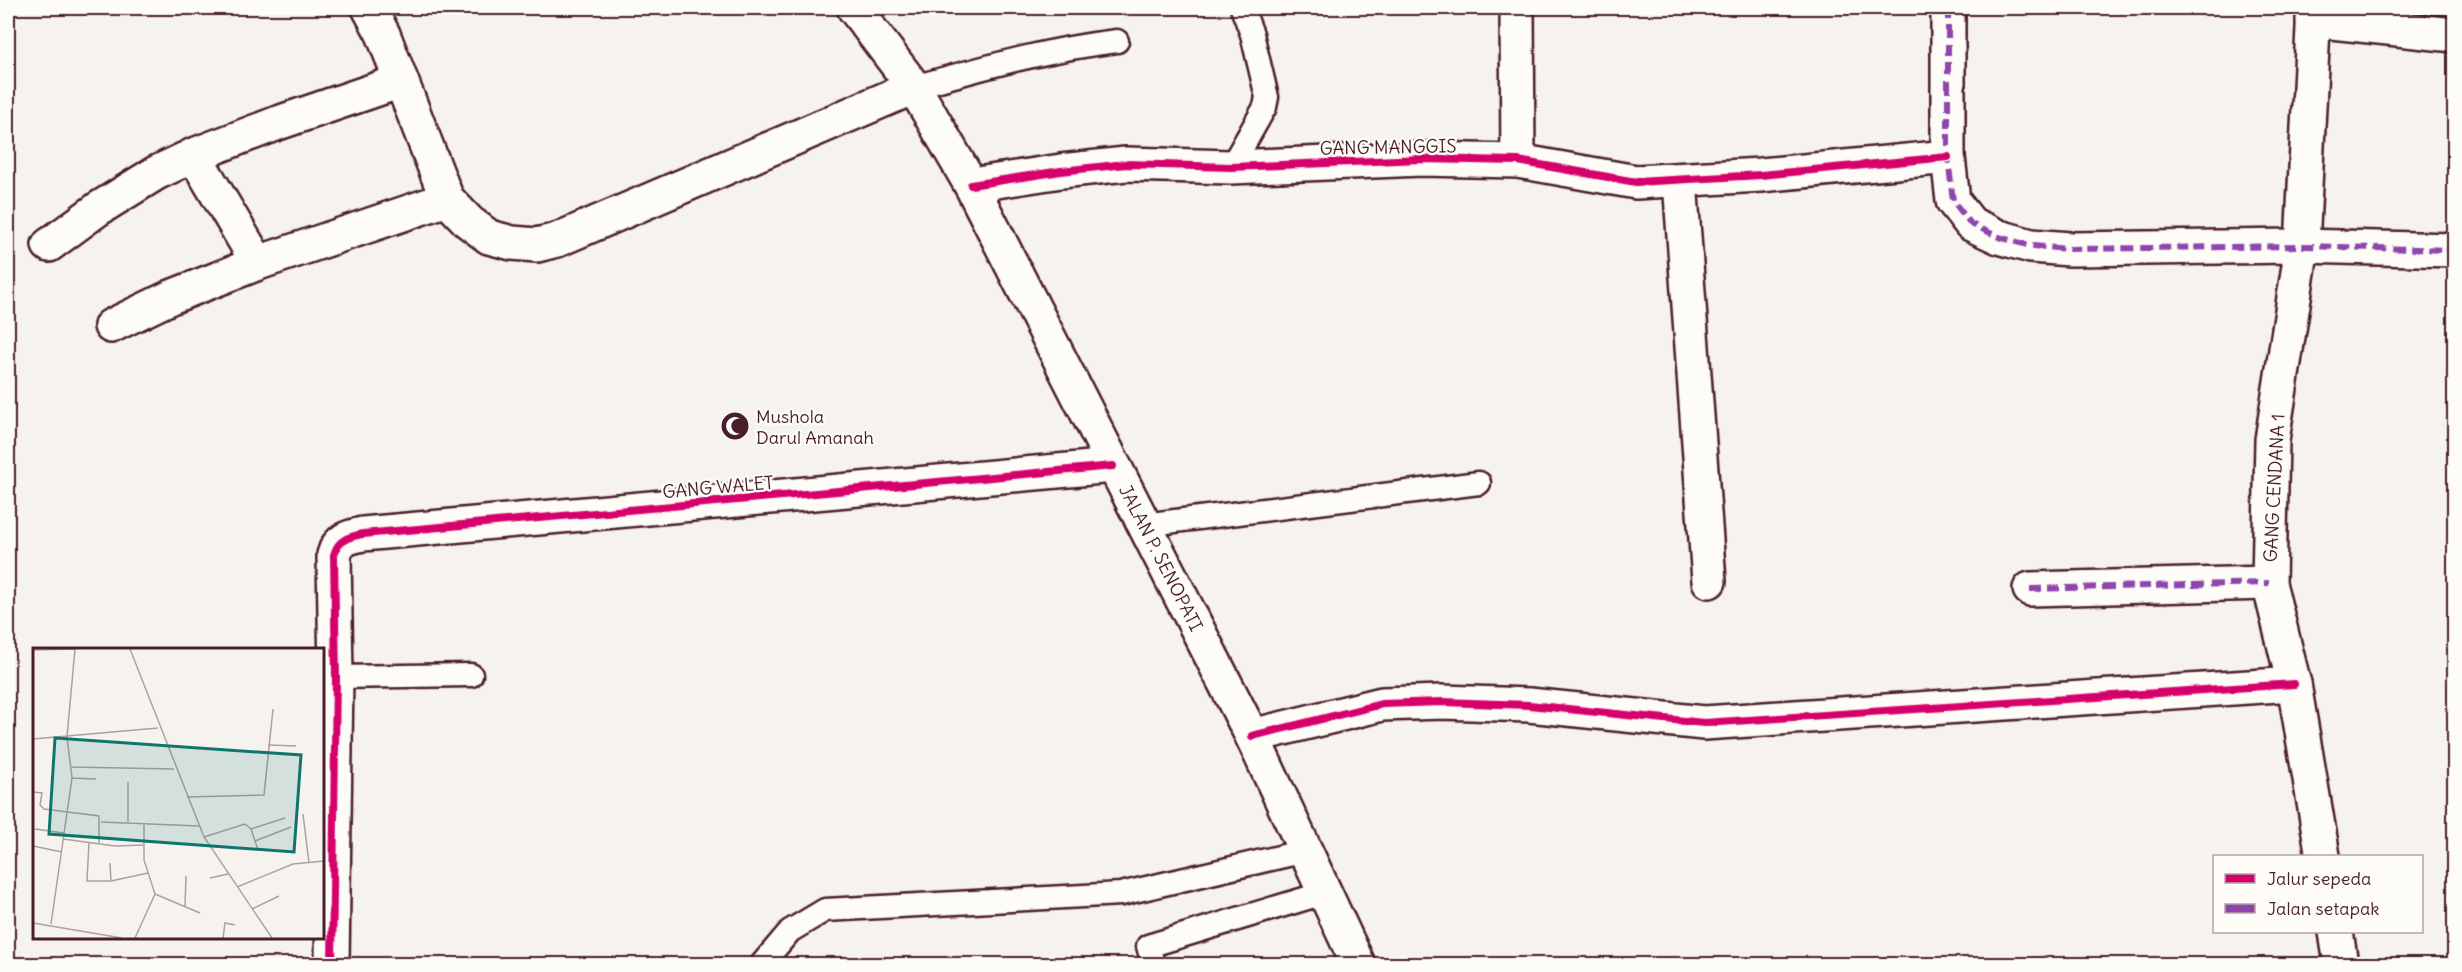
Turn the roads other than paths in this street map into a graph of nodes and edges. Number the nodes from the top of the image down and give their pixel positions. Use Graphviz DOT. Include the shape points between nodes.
graph roads {
  1 [pos="369,8"];
  2 [pos="854,8"];
  3 [pos="1242,8"];
  4 [pos="1517,8"];
  5 [pos="1948,8"];
  6 [pos="2314,14"];
  7 [pos="2454,35"];
  8 [pos="1117,41"];
  9 [pos="401,81"];
  10 [pos="914,87"];
  11 [pos="194,155"];
  12 [pos="1948,157"];
  13 [pos="1518,161"];
  14 [pos="1231,167"];
  15 [pos="1680,181"];
  16 [pos="971,185"];
  17 [pos="447,199"];
  18 [pos="49,245"];
  19 [pos="2302,246"];
  20 [pos="2454,250"];
  21 [pos="258,263"];
  22 [pos="111,326"];
  23 [pos="1113,466"];
  24 [pos="1479,483"];
  25 [pos="1143,525"];
  26 [pos="1709,581"];
  27 [pos="2269,583"];
  28 [pos="2030,589"];
  29 [pos="471,675"];
  30 [pos="336,677"];
  31 [pos="2294,684"];
  32 [pos="1252,736"];
  33 [pos="1305,851"];
  34 [pos="2323,855"];
  35 [pos="1324,893"];
  36 [pos="2336,933"];
  37 [pos="332,964"];
  38 [pos="762,964"];
  39 [pos="1153,964"];
  40 [pos="1358,964"];
  41 [pos="2342,964"];
  1 -- 9 [label="street"];
  2 -- 10 [label="street, JALAN P. SENOPATI"];
  3 -- 14 [label="lane" via="1267,97"];
  4 -- 13 [label="street"];
  5 -- 12 [label="street"];
  6 -- 7 [label="street"];
  6 -- 19 [label="street, GANG CENDANA 1"];
  8 -- 10 [label="lane" via="1002,61"];
  9 -- 11 [label="street"];
  9 -- 17 [label="street"];
  10 -- 16 [label="street, JALAN P. SENOPATI"];
  10 -- 17 [label="street" via="557,240 537,245 489,237"];
  11 -- 18 [label="street" via="156,173"];
  11 -- 21 [label="street"];
  12 -- 15 [label="street, GANG MANGGIS"];
  12 -- 19 [label="street" via="1953,201 1971,224 2031,246"];
  13 -- 14 [label="street, GANG MANGGIS" via="1421,159"];
  13 -- 15 [label="street, GANG MANGGIS" via="1636,182"];
  14 -- 16 [label="street, GANG MANGGIS" via="1126,164"];
  15 -- 26 [label="street"];
  16 -- 23 [label="street, JALAN P. SENOPATI"];
  17 -- 21 [label="street"];
  19 -- 20 [label="street"];
  19 -- 27 [label="street, GANG CENDANA 1" via="2272,440"];
  21 -- 22 [label="street" via="171,297"];
  23 -- 25 [label="street, JALAN P. SENOPATI"];
  23 -- 30 [label="street, GANG WALET" via="363,534 342,541 334,555"];
  24 -- 25 [label="lane"];
  25 -- 32 [label="street, JALAN P. SENOPATI"];
  27 -- 28 [label="street"];
  27 -- 31 [label="street, GANG CENDANA 1"];
  29 -- 30 [label="lane"];
  30 -- 37 [label="street"];
  31 -- 32 [label="street" via="1704,723 1529,705 1382,704"];
  31 -- 34 [label="street, GANG CENDANA 1"];
  32 -- 33 [label="street, JALAN P. SENOPATI"];
  33 -- 35 [label="street, JALAN P. SENOPATI"];
  33 -- 38 [label="lane" via="1121,894 825,910 789,931"];
  35 -- 39 [label="lane" via="1148,946"];
  35 -- 40 [label="street, JALAN P. SENOPATI"];
  36 -- 41 [label="street"];
}
